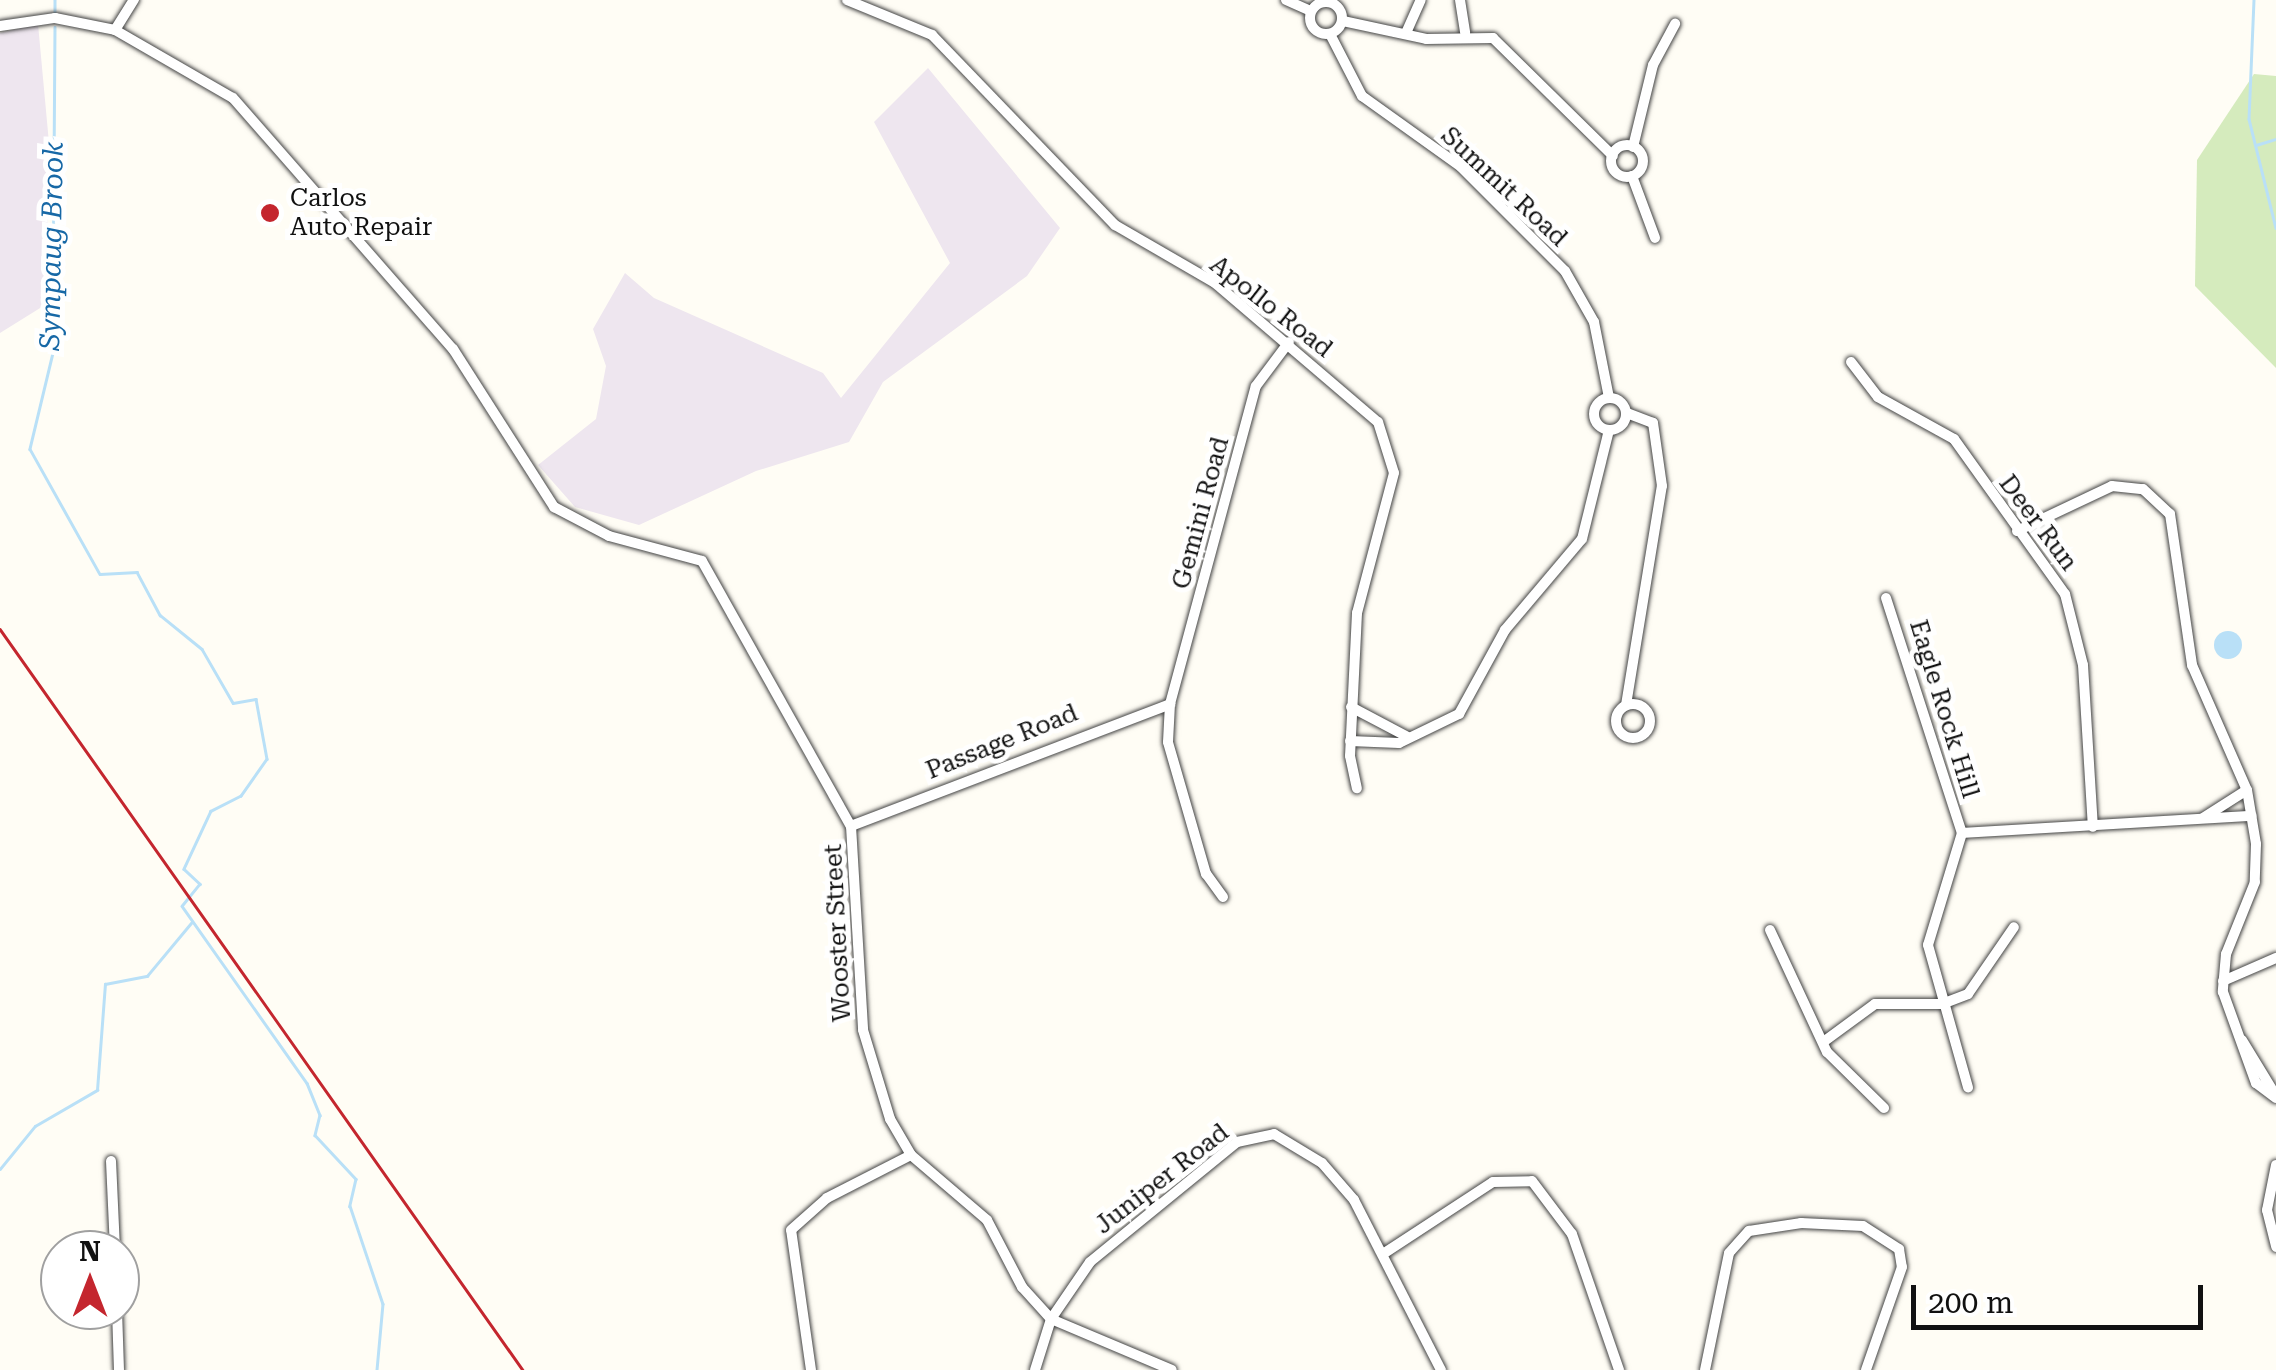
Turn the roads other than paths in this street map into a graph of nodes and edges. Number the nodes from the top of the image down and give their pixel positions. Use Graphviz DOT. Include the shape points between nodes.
graph roads {
  1 [pos="134,0"];
  2 [pos="846,0"];
  3 [pos="1286,0"];
  4 [pos="1422,0"];
  5 [pos="1460,0"];
  6 [pos="1311,11"];
  7 [pos="1342,21"];
  8 [pos="1676,24"];
  9 [pos="0,26"];
  10 [pos="115,30"];
  11 [pos="1406,33"];
  12 [pos="1465,33"];
  13 [pos="1330,34"];
  14 [pos="1632,147"];
  15 [pos="1612,156"];
  16 [pos="1632,176"];
  17 [pos="1655,238"];
  18 [pos="1289,342"];
  19 [pos="1851,362"];
  20 [pos="1608,398"];
  21 [pos="1627,413"];
  22 [pos="1609,430"];
  23 [pos="2017,531"];
  24 [pos="1886,598"];
  25 [pos="1170,704"];
  26 [pos="1626,705"];
  27 [pos="1351,707"];
  28 [pos="1408,737"];
  29 [pos="1350,740"];
  30 [pos="1358,788"];
  31 [pos="2247,790"];
  32 [pos="2252,816"];
  33 [pos="2198,821"];
  34 [pos="851,826"];
  35 [pos="2094,827"];
  36 [pos="1962,833"];
  37 [pos="1223,897"];
  38 [pos="2014,927"];
  39 [pos="1770,930"];
  40 [pos="2276,958"];
  41 [pos="2223,981"];
  42 [pos="1942,1004"];
  43 [pos="1826,1040"];
  44 [pos="1968,1087"];
  45 [pos="2276,1097"];
  46 [pos="1884,1108"];
  47 [pos="911,1155"];
  48 [pos="112,1161"];
  49 [pos="2276,1165"];
  50 [pos="114,1230"];
  51 [pos="2276,1247"];
  52 [pos="1386,1252"];
  53 [pos="1051,1319"];
  54 [pos="118,1330"];
  55 [pos="119,1370"];
  56 [pos="810,1370"];
  57 [pos="1035,1370"];
  58 [pos="1172,1370"];
  59 [pos="1441,1370"];
  60 [pos="1619,1370"];
  61 [pos="1704,1370"];
  62 [pos="1866,1370"];
  1 -- 10 [label="street"];
  2 -- 18 [label="street, Apollo Road" via="932,35 1115,226 1216,283"];
  3 -- 6 [label="street"];
  4 -- 11 [label="street"];
  5 -- 12 [label="street"];
  6 -- 7 [label="street" via="1334,3"];
  6 -- 13 [label="street, Summit Road" via="1316,30"];
  7 -- 11 [label="street"];
  7 -- 13 [label="street"];
  8 -- 14 [label="street" via="1653,64"];
  9 -- 10 [label="street, Wooster Street" via="55,18"];
  10 -- 34 [label="street, Wooster Street" via="233,98 453,348 554,507 609,536 702,561"];
  11 -- 12 [label="street"];
  12 -- 15 [label="street" via="1499,43"];
  13 -- 20 [label="street, Summit Road" via="1362,96 1461,167 1565,271 1594,322"];
  14 -- 15 [label="street"];
  14 -- 16 [label="street" via="1643,162"];
  15 -- 16 [label="street" via="1618,174"];
  16 -- 17 [label="street"];
  18 -- 25 [label="street, Gemini Road" via="1256,386"];
  18 -- 27 [label="street, Apollo Road" via="1378,422 1394,473 1357,614"];
  19 -- 23 [label="street, Deer Run" via="1878,397 1954,440"];
  20 -- 21 [label="street"];
  20 -- 22 [label="street, Summit Road" via="1594,417"];
  21 -- 22 [label="street"];
  21 -- 26 [label="street" via="1653,423 1662,486"];
  22 -- 28 [label="street, Summit Road" via="1589,524 1565,568 1505,630 1459,714"];
  23 -- 31 [label="street" via="2112,486 2157,497 2177,533 2192,665"];
  23 -- 35 [label="street, Deer Run" via="2056,577 2077,627"];
  24 -- 36 [label="street, Eagle Rock Hill"];
  25 -- 34 [label="street, Passage Road"];
  25 -- 37 [label="street, Gemini Road" via="1168,742 1206,874"];
  27 -- 28 [label="street"];
  27 -- 29 [label="street, Apollo Road"];
  28 -- 29 [label="street, Summit Road"];
  29 -- 30 [label="street, Apollo Road"];
  31 -- 32 [label="street"];
  31 -- 33 [label="street"];
  32 -- 33 [label="street"];
  32 -- 41 [label="street" via="2255,882"];
  33 -- 35 [label="street"];
  34 -- 47 [label="street, Wooster Street" via="863,1030"];
  35 -- 36 [label="street"];
  36 -- 42 [label="street" via="1928,945"];
  38 -- 42 [label="street" via="1981,983"];
  39 -- 43 [label="street"];
  40 -- 41 [label="street"];
  41 -- 45 [label="street" via="2261,1092"];
  42 -- 43 [label="street" via="1876,1004"];
  42 -- 44 [label="street"];
  43 -- 46 [label="street" via="1827,1052"];
  47 -- 53 [label="street, Wooster Street" via="987,1220 1022,1287"];
  47 -- 56 [label="street" via="827,1198 791,1230"];
  48 -- 50 [label="street"];
  49 -- 51 [label="street" via="2267,1210"];
  52 -- 53 [label="street, Juniper Road" via="1322,1164 1298,1144 1253,1134 1090,1262"];
  52 -- 59 [label="street, Juniper Road"];
  52 -- 60 [label="street" via="1493,1182 1532,1181 1572,1234"];
  53 -- 57 [label="street"];
  53 -- 58 [label="street, Wooster Street"];
  54 -- 55 [label="street"];
  61 -- 62 [label="street" via="1729,1253 1749,1232 1801,1223 1863,1226 1900,1248 1902,1268"];
}
